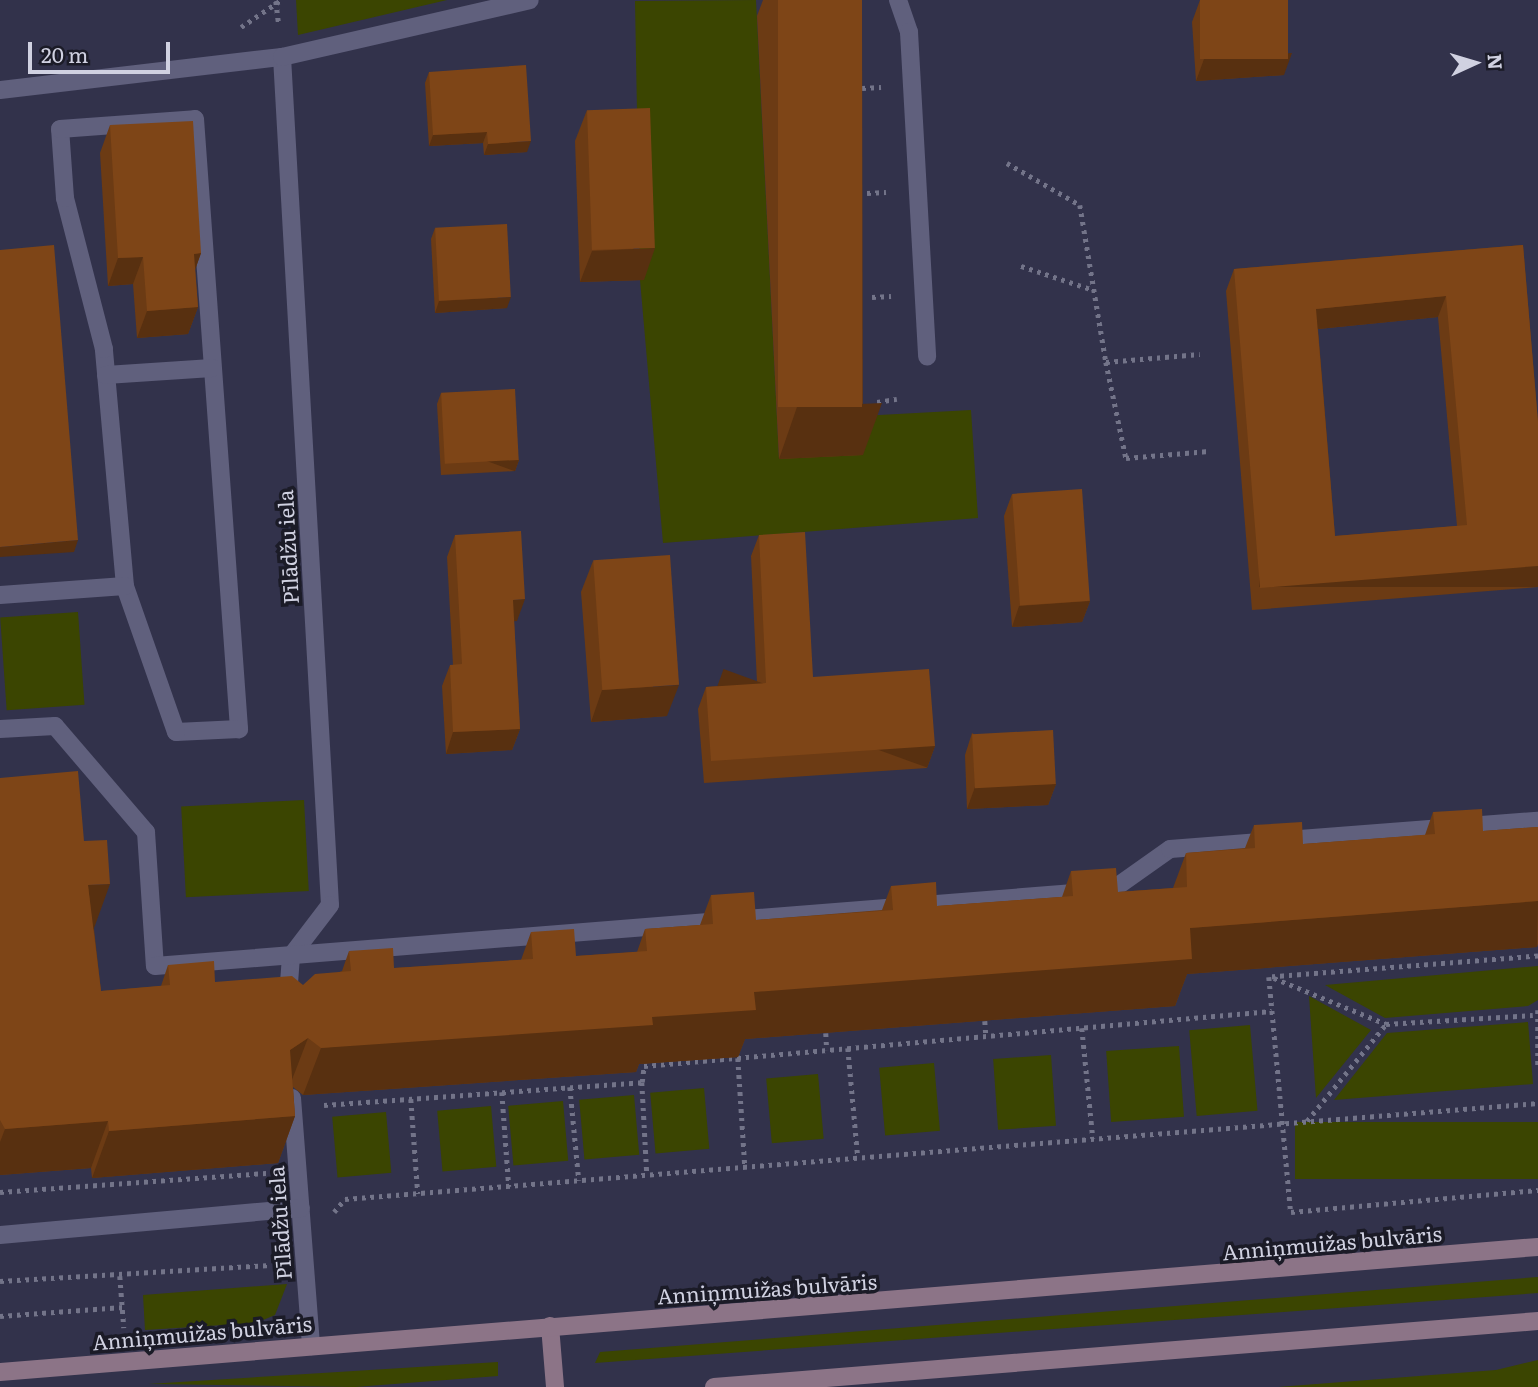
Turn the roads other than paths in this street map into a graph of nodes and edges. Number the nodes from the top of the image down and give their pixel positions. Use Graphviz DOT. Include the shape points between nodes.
graph roads {
  1 [pos="530,0"];
  2 [pos="898,0"];
  3 [pos="282,57"];
  4 [pos="0,90"];
  5 [pos="927,356"];
  6 [pos="212,368"];
  7 [pos="106,375"];
  8 [pos="125,586"];
  9 [pos="0,595"];
  10 [pos="0,729"];
  11 [pos="1538,821"];
  12 [pos="291,956"];
  13 [pos="286,1021"];
  14 [pos="293,1102"];
  15 [pos="301,1208"];
  16 [pos="0,1235"];
  17 [pos="1538,1247"];
  18 [pos="1538,1321"];
  19 [pos="550,1326"];
  20 [pos="311,1346"];
  21 [pos="0,1372"];
  22 [pos="555,1387"];
  23 [pos="714,1387"];
  1 -- 3 [label="street"];
  2 -- 5 [label="street" via="908,32"];
  3 -- 4 [label="street"];
  3 -- 12 [label="street, Pīlādžu iela" via="330,905"];
  6 -- 7 [label="street"];
  6 -- 7 [label="street" via="195,119 60,129 65,198"];
  6 -- 8 [label="street" via="239,729 176,732"];
  7 -- 8 [label="street"];
  8 -- 9 [label="street"];
  10 -- 12 [label="street" via="55,726 145,832 155,966"];
  11 -- 12 [label="street" via="1170,849 1112,890"];
  12 -- 13 [label="street"];
  14 -- 15 [label="street, Pīlādžu iela"];
  15 -- 16 [label="street"];
  15 -- 20 [label="street, Pīlādžu iela"];
  17 -- 19 [label="street, Anniņmuižas bulvāris"];
  18 -- 23 [label="street"];
  19 -- 20 [label="street, Anniņmuižas bulvāris"];
  19 -- 22 [label="street"];
  20 -- 21 [label="street, Anniņmuižas bulvāris"];
}
